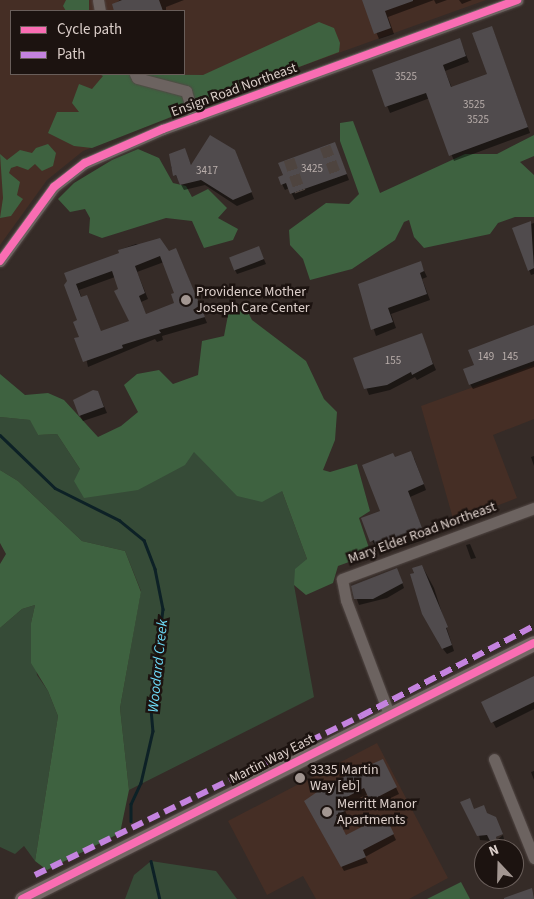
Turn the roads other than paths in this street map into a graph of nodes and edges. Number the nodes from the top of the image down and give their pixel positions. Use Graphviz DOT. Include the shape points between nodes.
graph roads {
  1 [pos="517,0"];
  2 [pos="136,75"];
  3 [pos="194,118"];
  4 [pos="0,261"];
  5 [pos="534,508"];
  6 [pos="534,642"];
  7 [pos="389,714"];
  8 [pos="494,759"];
  9 [pos="534,858"];
  10 [pos="30,897"];
  1 -- 3 [label="street, Ensign Road Northeast"];
  2 -- 3 [label="street" via="186,91"];
  3 -- 4 [label="street, Ensign Road Northeast" via="103,154 67,175 36,209"];
  5 -- 7 [label="street, Mary Elder Road Northeast" via="342,579 346,600"];
  6 -- 7 [label="main road, Martin Way East"];
  7 -- 10 [label="main road, Martin Way East"];
  8 -- 9 [label="street"];
}
